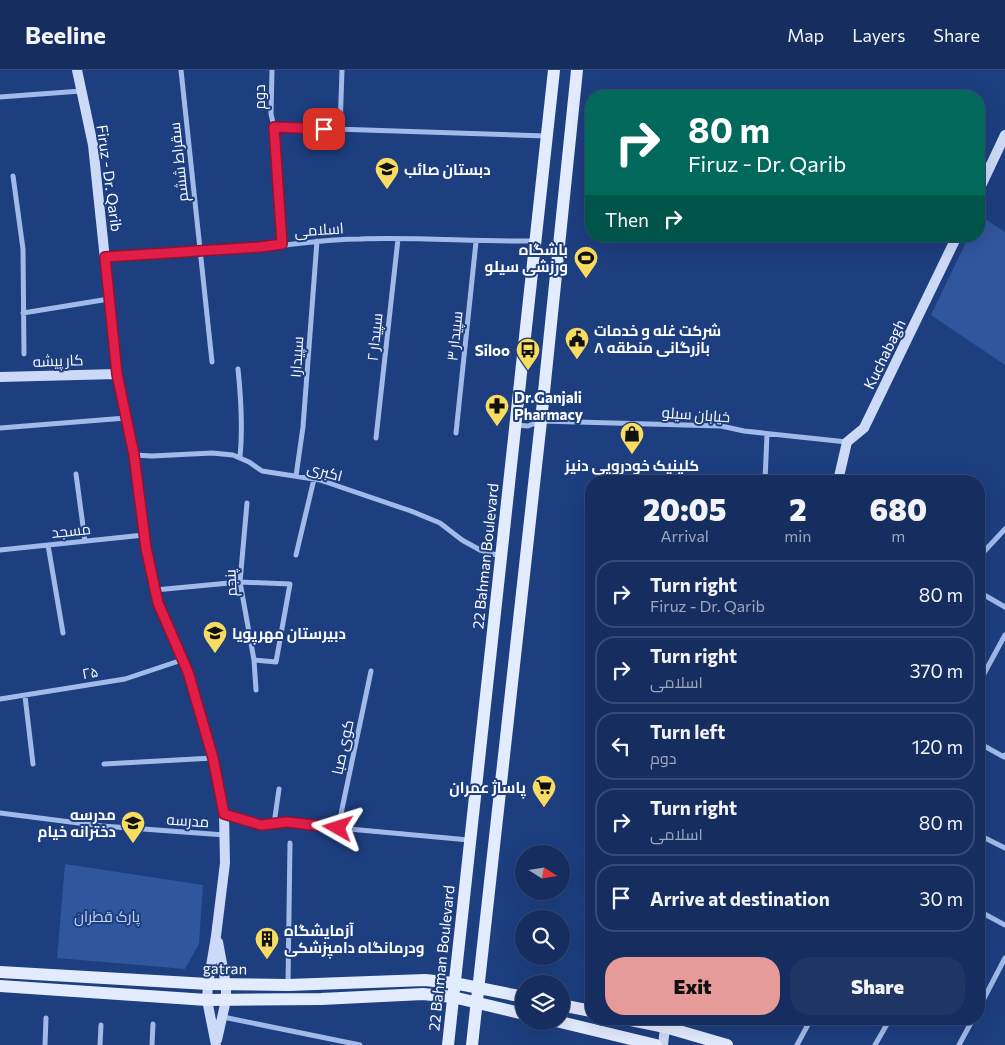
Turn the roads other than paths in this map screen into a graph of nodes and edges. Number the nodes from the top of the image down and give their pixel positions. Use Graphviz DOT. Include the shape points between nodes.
graph roads {
  1 [pos="77,70"];
  2 [pos="181,70"];
  3 [pos="272,70"];
  4 [pos="342,70"];
  5 [pos="554,70"];
  6 [pos="577,70"];
  7 [pos="81,91"];
  8 [pos="0,97"];
  9 [pos="274,127"];
  10 [pos="340,129"];
  11 [pos="1005,135"];
  12 [pos="547,136"];
  13 [pos="14,176"];
  14 [pos="985,177"];
  15 [pos="398,239"];
  16 [pos="317,241"];
  17 [pos="536,241"];
  18 [pos="476,242"];
  19 [pos="954,242"];
  20 [pos="282,244"];
  21 [pos="200,251"];
  22 [pos="105,257"];
  23 [pos="110,298"];
  24 [pos="23,313"];
  25 [pos="24,354"];
  26 [pos="212,362"];
  27 [pos="238,369"];
  28 [pos="117,374"];
  29 [pos="0,377"];
  30 [pos="126,418"];
  31 [pos="541,421"];
  32 [pos="515,425"];
  33 [pos="0,428"];
  34 [pos="456,432"];
  35 [pos="767,434"];
  36 [pos="376,438"];
  37 [pos="847,442"];
  38 [pos="134,455"];
  39 [pos="240,457"];
  40 [pos="76,474"];
  41 [pos="765,475"];
  42 [pos="839,475"];
  43 [pos="296,476"];
  44 [pos="314,479"];
  45 [pos="246,503"];
  46 [pos="1005,529"];
  47 [pos="145,535"];
  48 [pos="85,541"];
  49 [pos="48,545"];
  50 [pos="0,550"];
  51 [pos="985,551"];
  52 [pos="296,555"];
  53 [pos="501,556"];
  54 [pos="240,582"];
  55 [pos="155,590"];
  56 [pos="985,595"];
  57 [pos="1005,607"];
  58 [pos="63,633"];
  59 [pos="1005,635"];
  60 [pos="183,660"];
  61 [pos="254,660"];
  62 [pos="371,671"];
  63 [pos="985,672"];
  64 [pos="256,690"];
  65 [pos="25,696"];
  66 [pos="0,699"];
  67 [pos="985,746"];
  68 [pos="1005,755"];
  69 [pos="213,758"];
  70 [pos="33,764"];
  71 [pos="104,764"];
  72 [pos="279,789"];
  73 [pos="0,813"];
  74 [pos="224,814"];
  75 [pos="274,824"];
  76 [pos="338,828"];
  77 [pos="225,835"];
  78 [pos="985,838"];
  79 [pos="470,840"];
  80 [pos="290,843"];
  81 [pos="1005,848"];
  82 [pos="985,914"];
  83 [pos="1005,925"];
  84 [pos="216,936"];
  85 [pos="1005,958"];
  86 [pos="0,972"];
  87 [pos="454,983"];
  88 [pos="208,984"];
  89 [pos="226,984"];
  90 [pos="288,985"];
  91 [pos="0,986"];
  92 [pos="478,988"];
  93 [pos="515,995"];
  94 [pos="985,996"];
  95 [pos="453,997"];
  96 [pos="207,1000"];
  97 [pos="226,1000"];
  98 [pos="477,1002"];
  99 [pos="570,1007"];
  100 [pos="585,1011"];
  101 [pos="515,1012"];
  102 [pos="222,1017"];
  103 [pos="46,1018"];
  104 [pos="101,1024"];
  105 [pos="153,1024"];
  106 [pos="570,1024"];
  107 [pos="665,1025"];
  108 [pos="671,1025"];
  109 [pos="808,1025"];
  110 [pos="887,1025"];
  111 [pos="970,1025"];
  112 [pos="45,1045"];
  113 [pos="100,1045"];
  114 [pos="152,1045"];
  115 [pos="360,1045"];
  116 [pos="448,1045"];
  117 [pos="472,1045"];
  118 [pos="656,1045"];
  119 [pos="663,1045"];
  120 [pos="727,1045"];
  121 [pos="797,1045"];
  122 [pos="875,1045"];
  123 [pos="960,1045"];
  1 -- 7 [label="main road, Firuz - Dr. Qarib"];
  2 -- 21 [label="street, سقراط ششم"];
  3 -- 9 [label="street, دوم" via="271,114"];
  4 -- 10 [label="street"];
  5 -- 12 [label="main road, 22 Bahman Boulevard"];
  6 -- 31 [label="main road"];
  7 -- 8 [label="street"];
  7 -- 22 [label="main road, Firuz - Dr. Qarib" via="93,145"];
  9 -- 10 [label="street"];
  9 -- 20 [label="street, دوم"];
  10 -- 12 [label="street"];
  11 -- 14 [label="main road"];
  12 -- 17 [label="main road, 22 Bahman Boulevard"];
  13 -- 24 [label="street" via="23,249"];
  15 -- 16 [label="street, اسلامی"];
  15 -- 18 [label="street, اسلامی"];
  15 -- 36 [label="street, سپیدار ۲"];
  16 -- 20 [label="street, اسلامی"];
  16 -- 43 [label="street, سپیدار۱" via="303,427"];
  17 -- 18 [label="street, اسلامی"];
  17 -- 32 [label="main road, 22 Bahman Boulevard"];
  18 -- 34 [label="street, سپیدار ۳"];
  19 -- 37 [label="main road, Kuchabagh" via="864,428"];
  20 -- 21 [label="street, اسلامی"];
  21 -- 22 [label="street, اسلامی"];
  21 -- 26 [label="street, سقراط ششم"];
  22 -- 23 [label="main road, Firuz - Dr. Qarib"];
  23 -- 24 [label="street"];
  23 -- 28 [label="main road, Firuz - Dr. Qarib"];
  24 -- 25 [label="street"];
  27 -- 39 [label="street"];
  28 -- 29 [label="main road, کار پیشه"];
  28 -- 30 [label="main road, Firuz - Dr. Qarib"];
  30 -- 33 [label="street"];
  30 -- 38 [label="main road, Firuz - Dr. Qarib"];
  31 -- 32 [label="street, خیابان سیلو" via="528,426"];
  31 -- 35 [label="street, خیابان سیلو" via="721,426"];
  31 -- 92 [label="main road"];
  32 -- 53 [label="main road, 22 Bahman Boulevard"];
  35 -- 37 [label="street, خیابان سیلو"];
  35 -- 41 [label="street"];
  37 -- 42 [label="main road"];
  38 -- 39 [label="street, اکبری" via="212,453"];
  38 -- 47 [label="main road, Firuz - Dr. Qarib"];
  39 -- 43 [label="street, اکبری" via="262,471"];
  40 -- 48 [label="street"];
  43 -- 44 [label="street, اکبری"];
  44 -- 52 [label="street"];
  44 -- 53 [label="street, اکبری" via="411,511 440,524 480,550"];
  45 -- 54 [label="street, پنجم"];
  46 -- 51 [label="street"];
  47 -- 48 [label="street, مسجد"];
  47 -- 55 [label="main road, Firuz - Dr. Qarib"];
  48 -- 49 [label="street, مسجد"];
  49 -- 50 [label="street, مسجد"];
  49 -- 58 [label="street"];
  53 -- 79 [label="main road, 22 Bahman Boulevard"];
  54 -- 55 [label="street"];
  54 -- 61 [label="street, پنجم"];
  54 -- 61 [label="street" via="290,584 276,662"];
  55 -- 60 [label="main road, Firuz - Dr. Qarib"];
  56 -- 57 [label="street"];
  59 -- 63 [label="street"];
  60 -- 65 [label="street, ۲۵" via="125,679"];
  60 -- 69 [label="main road, Firuz - Dr. Qarib"];
  61 -- 64 [label="street, پنجم"];
  62 -- 76 [label="street, کوی صبا"];
  65 -- 66 [label="street, ۲۵"];
  65 -- 70 [label="street"];
  67 -- 68 [label="street"];
  69 -- 71 [label="street"];
  69 -- 74 [label="main road, Firuz - Dr. Qarib"];
  72 -- 75 [label="street"];
  73 -- 77 [label="street, مدرسه" via="102,826"];
  74 -- 75 [label="street" via="261,825"];
  74 -- 77 [label="main road, Firuz - Dr. Qarib"];
  75 -- 76 [label="street" via="287,822"];
  76 -- 79 [label="street"];
  77 -- 84 [label="main road, Firuz - Dr. Qarib"];
  78 -- 81 [label="street"];
  79 -- 87 [label="main road, 22 Bahman Boulevard"];
  80 -- 90 [label="street"];
  82 -- 83 [label="street"];
  84 -- 88 [label="main road, Firuz - Dr. Qarib"];
  84 -- 89 [label="main road"];
  85 -- 94 [label="street"];
  86 -- 88 [label="main road, gatran"];
  87 -- 90 [label="main road, gatran" via="425,980"];
  87 -- 92 [label="main road, gatran"];
  87 -- 95 [label="main road, 22 Bahman Boulevard"];
  88 -- 89 [label="main road, gatran"];
  88 -- 96 [label="main road, Firuz - Dr. Qarib"];
  89 -- 90 [label="main road, gatran"];
  89 -- 97 [label="main road"];
  91 -- 96 [label="main road, gatran"];
  92 -- 93 [label="main road, gatran"];
  92 -- 98 [label="main road"];
  95 -- 97 [label="main road, gatran" via="423,994"];
  95 -- 98 [label="main road, gatran"];
  95 -- 116 [label="main road, 22 Bahman Boulevard"];
  96 -- 97 [label="main road, gatran"];
  96 -- 102 [label="main road, Firuz - Dr. Qarib" via="216,1045"];
  97 -- 102 [label="main road"];
  98 -- 101 [label="main road, gatran"];
  98 -- 117 [label="main road"];
  99 -- 100 [label="main road"];
  102 -- 115 [label="street"];
  103 -- 112 [label="street"];
  104 -- 113 [label="street"];
  105 -- 114 [label="street"];
  106 -- 118 [label="main road"];
  107 -- 119 [label="main road"];
  108 -- 120 [label="main road"];
  109 -- 121 [label="street"];
  110 -- 122 [label="street"];
  111 -- 123 [label="street"];
}
